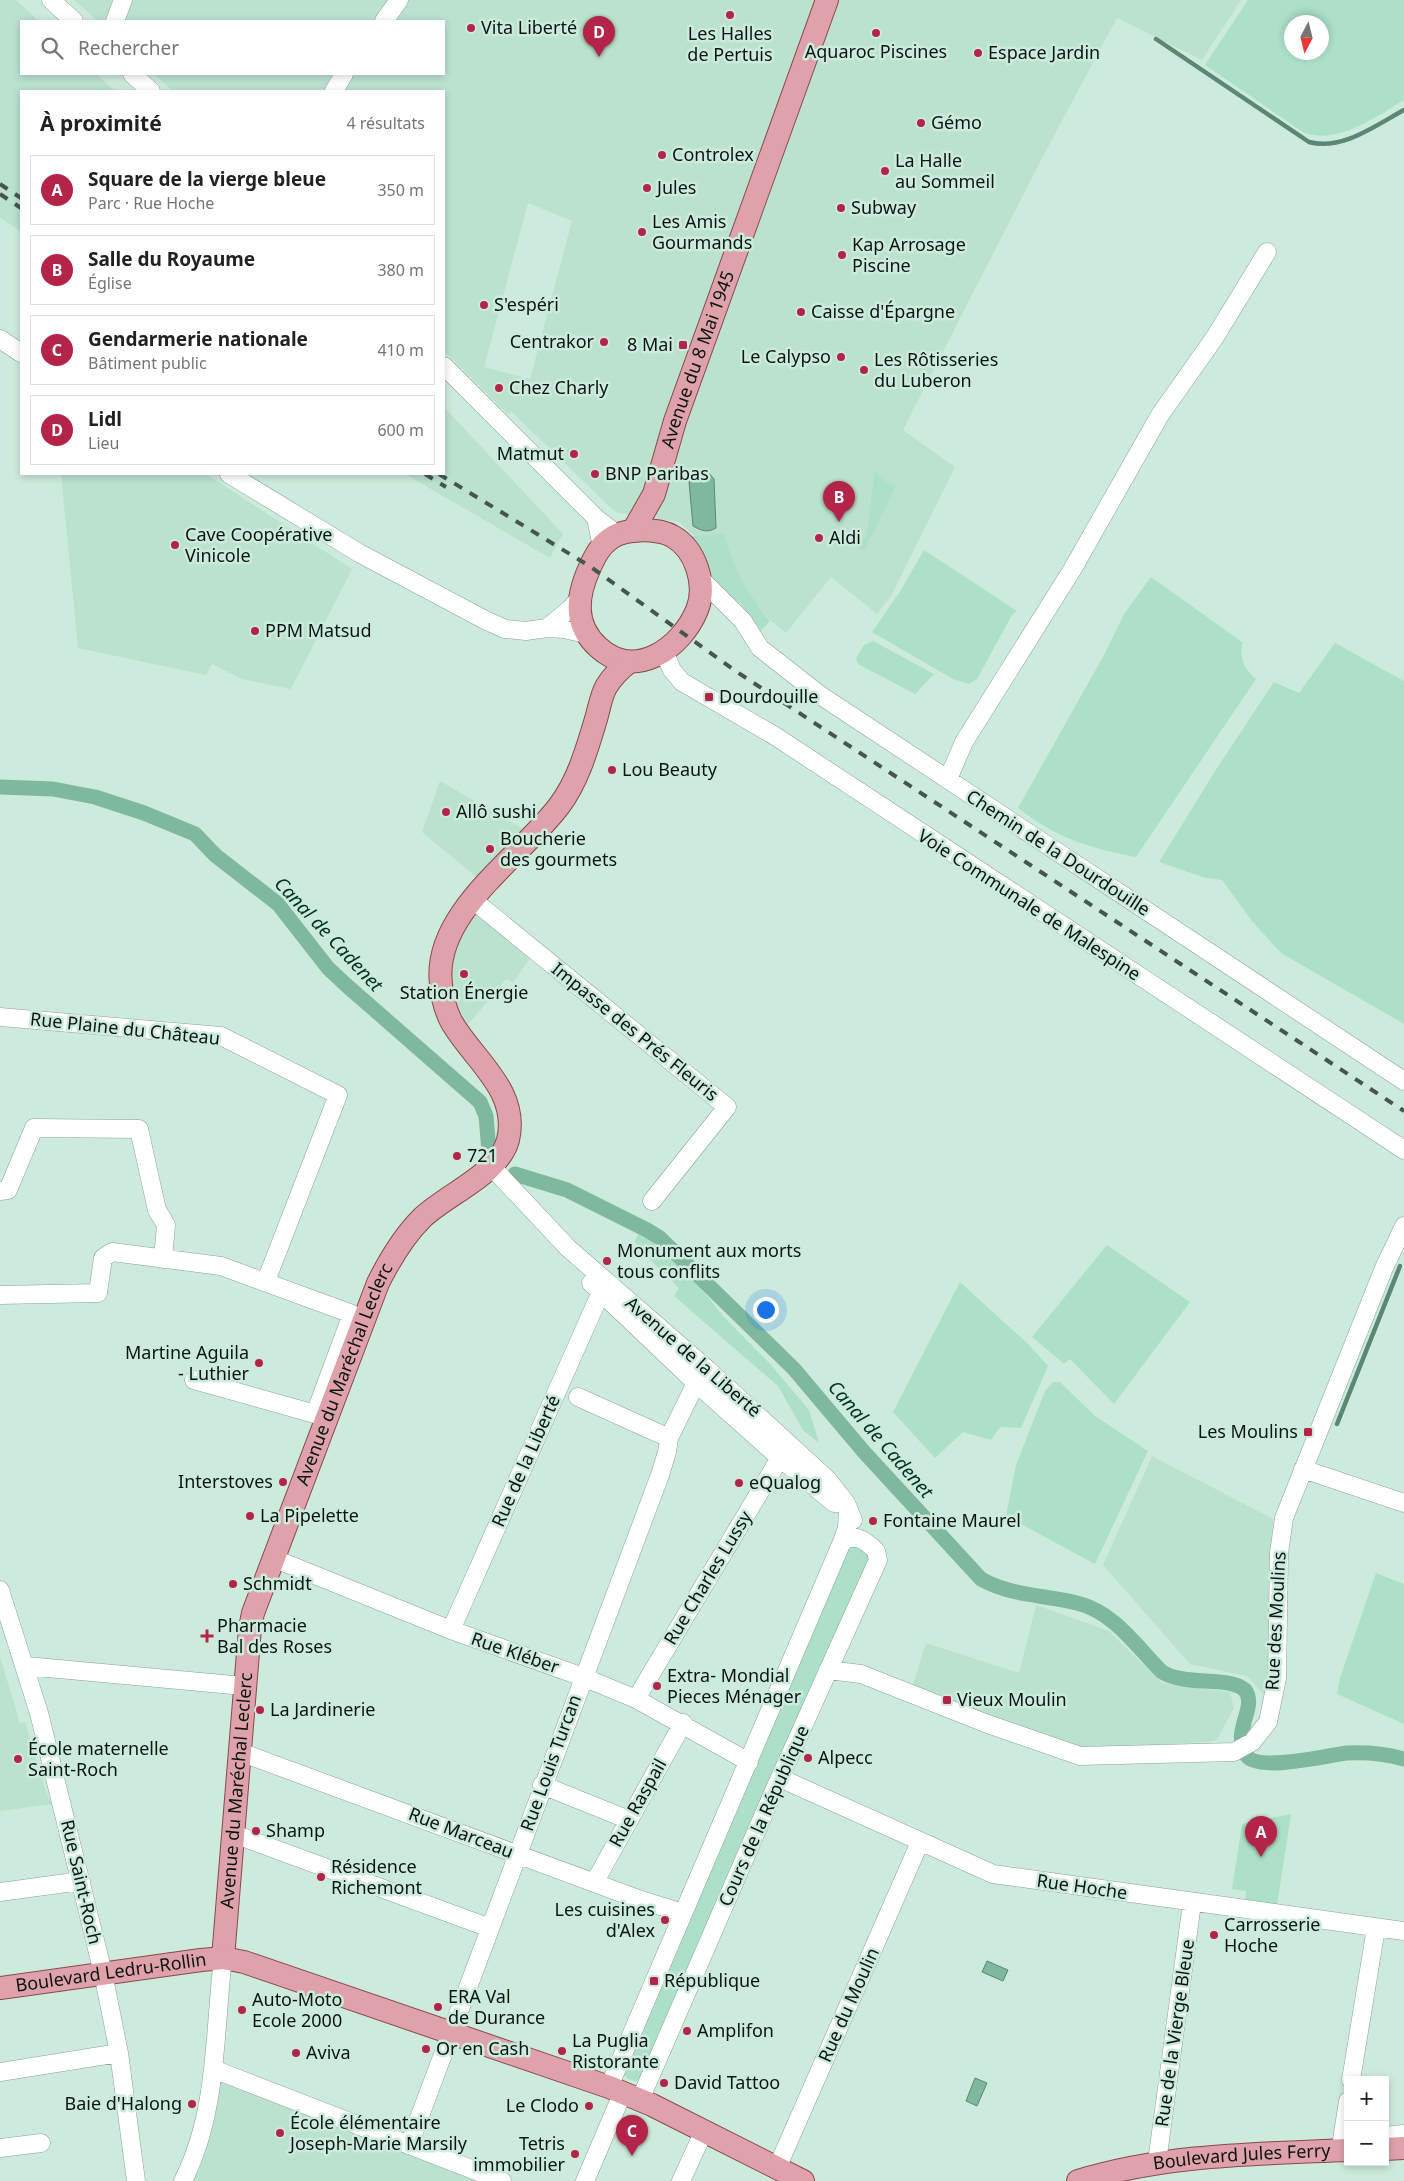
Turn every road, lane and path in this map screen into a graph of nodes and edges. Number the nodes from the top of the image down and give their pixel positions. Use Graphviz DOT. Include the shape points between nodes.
graph roads {
  1 [pos="51,0"];
  2 [pos="123,0"];
  3 [pos="399,0"];
  4 [pos="827,0"];
  5 [pos="73,20"];
  6 [pos="115,20"];
  7 [pos="385,20"];
  8 [pos="133,75"];
  9 [pos="343,75"];
  10 [pos="150,90"];
  11 [pos="335,90"];
  12 [pos="1267,252"];
  13 [pos="0,339"];
  14 [pos="20,352"];
  15 [pos="445,367"];
  16 [pos="231,475"];
  17 [pos="654,494"];
  18 [pos="672,536"];
  19 [pos="617,537"];
  20 [pos="700,578"];
  21 [pos="580,598"];
  22 [pos="728,607"];
  23 [pos="697,609"];
  24 [pos="547,628"];
  25 [pos="590,639"];
  26 [pos="664,652"];
  27 [pos="629,662"];
  28 [pos="605,689"];
  29 [pos="948,780"];
  30 [pos="473,900"];
  31 [pos="0,1017"];
  32 [pos="1404,1080"];
  33 [pos="1404,1150"];
  34 [pos="491,1166"];
  35 [pos="0,1191"];
  36 [pos="652,1201"];
  37 [pos="1404,1226"];
  38 [pos="1400,1246"];
  39 [pos="568,1248"];
  40 [pos="163,1259"];
  41 [pos="266,1281"];
  42 [pos="601,1292"];
  43 [pos="0,1295"];
  44 [pos="194,1380"];
  45 [pos="696,1382"];
  46 [pos="578,1397"];
  47 [pos="321,1417"];
  48 [pos="669,1438"];
  49 [pos="780,1458"];
  50 [pos="1304,1469"];
  51 [pos="1404,1503"];
  52 [pos="847,1506"];
  53 [pos="861,1539"];
  54 [pos="842,1542"];
  55 [pos="274,1559"];
  56 [pos="0,1590"];
  57 [pos="451,1630"];
  58 [pos="26,1666"];
  59 [pos="828,1670"];
  60 [pos="583,1677"];
  61 [pos="244,1686"];
  62 [pos="636,1699"];
  63 [pos="683,1724"];
  64 [pos="240,1752"];
  65 [pos="748,1762"];
  66 [pos="780,1778"];
  67 [pos="542,1785"];
  68 [pos="629,1820"];
  69 [pos="234,1834"];
  70 [pos="920,1842"];
  71 [pos="518,1855"];
  72 [pos="81,1881"];
  73 [pos="594,1883"];
  74 [pos="0,1892"];
  75 [pos="1192,1903"];
  76 [pos="683,1913"];
  77 [pos="490,1928"];
  78 [pos="1376,1928"];
  79 [pos="1404,1931"];
  80 [pos="223,1958"];
  81 [pos="103,1973"];
  82 [pos="0,1988"];
  83 [pos="451,2032"];
  84 [pos="119,2054"];
  85 [pos="213,2069"];
  86 [pos="0,2072"];
  87 [pos="1352,2076"];
  88 [pos="624,2093"];
  89 [pos="704,2131"];
  90 [pos="1404,2134"];
  91 [pos="1389,2136"];
  92 [pos="41,2143"];
  93 [pos="409,2145"];
  94 [pos="1344,2145"];
  95 [pos="0,2148"];
  96 [pos="1404,2148"];
  97 [pos="1389,2149"];
  98 [pos="1157,2162"];
  99 [pos="777,2168"];
  100 [pos="495,2180"];
  101 [pos="136,2181"];
  102 [pos="183,2181"];
  103 [pos="585,2181"];
  104 [pos="681,2181"];
  105 [pos="803,2181"];
  106 [pos="1078,2181"];
  1 -- 5 [label="street"];
  2 -- 6 [label="street"];
  3 -- 7 [label="street"];
  4 -- 17 [label="main road, Avenue du 8 Mai 1945" via="675,421"];
  8 -- 10 [label="street"];
  9 -- 11 [label="street"];
  12 -- 29 [label="street" via="1215,336 1160,415 1072,570 964,742"];
  13 -- 14 [label="street"];
  15 -- 19 [label="street"];
  16 -- 24 [label="street" via="359,553 484,620 505,629 536,631"];
  17 -- 18 [label="main road"];
  17 -- 19 [label="main road, Avenue du 8 Mai 1945"];
  18 -- 19 [label="main road" via="660,531"];
  18 -- 20 [label="main road" via="691,556"];
  19 -- 21 [label="main road" via="584,580"];
  20 -- 22 [label="street, Chemin de la Dourdouille"];
  20 -- 23 [label="main road"];
  21 -- 24 [label="street"];
  21 -- 25 [label="main road" via="580,618"];
  22 -- 23 [label="street"];
  22 -- 29 [label="street, Chemin de la Dourdouille" via="743,621 760,648 790,674"];
  23 -- 26 [label="main road"];
  24 -- 25 [label="street"];
  25 -- 27 [label="main road" via="612,656"];
  25 -- 28 [label="main road"];
  26 -- 27 [label="main road" via="648,660"];
  26 -- 33 [label="street, Voie Communale de Malespine" via="682,682 775,736"];
  27 -- 28 [label="main road"];
  28 -- 30 [label="main road" via="585,754 566,796"];
  29 -- 32 [label="street, Chemin de la Dourdouille"];
  30 -- 34 [label="main road" via="447,941 440,982 452,1023 494,1077 509,1110 506,1146"];
  30 -- 36 [label="street, Impasse des Prés Fleuris" via="727,1107"];
  31 -- 41 [label="street, Rue Plaine du Château" via="221,1036 338,1095"];
  34 -- 39 [label="street, Avenue de la Liberté"];
  34 -- 47 [label="main road, Avenue du Maréchal Leclerc" via="409,1231 378,1283"];
  35 -- 40 [label="street" via="8,1190 34,1128 139,1129 157,1210 166,1225"];
  37 -- 38 [label="street, Rue des Moulins"];
  38 -- 50 [label="street, Rue des Moulins"];
  39 -- 42 [label="street" via="576,1270"];
  39 -- 52 [label="street, Avenue de la Liberté" via="804,1457 828,1480"];
  40 -- 41 [label="street" via="221,1266"];
  40 -- 43 [label="street" via="107,1254 103,1258 100,1290 93,1294"];
  41 -- 47 [label="street" via="352,1314"];
  42 -- 45 [label="street"];
  42 -- 57 [label="street, Rue de la Liberté"];
  44 -- 47 [label="street"];
  45 -- 48 [label="street, Rue Louis Turcan"];
  45 -- 49 [label="street"];
  46 -- 48 [label="street"];
  47 -- 55 [label="main road, Avenue du Maréchal Leclerc"];
  48 -- 60 [label="street, Rue Louis Turcan" via="660,1475"];
  49 -- 52 [label="street" via="834,1503"];
  49 -- 62 [label="street, Rue Charles Lussy"];
  50 -- 51 [label="street"];
  50 -- 59 [label="street, Rue des Moulins" via="1284,1518 1278,1553 1277,1678 1268,1722 1252,1742 1234,1752 1080,1756 861,1674"];
  52 -- 53 [label="street, Cours de la République"];
  52 -- 54 [label="street, Cours de la République" via="847,1528"];
  53 -- 54 [label="street" via="852,1537"];
  53 -- 59 [label="street, Cours de la République" via="876,1551 878,1560"];
  54 -- 65 [label="street, Cours de la République"];
  55 -- 57 [label="street, Rue Kléber"];
  55 -- 61 [label="main road, Avenue du Maréchal Leclerc" via="253,1613"];
  56 -- 58 [label="street, Rue Saint-Roch"];
  57 -- 60 [label="street, Rue Kléber"];
  58 -- 61 [label="street"];
  58 -- 72 [label="street, Rue Saint-Roch"];
  59 -- 66 [label="street, Cours de la République"];
  60 -- 62 [label="street, Rue Kléber"];
  60 -- 67 [label="street, Rue Louis Turcan"];
  61 -- 64 [label="main road, Avenue du Maréchal Leclerc"];
  62 -- 63 [label="street, Rue Kléber"];
  63 -- 65 [label="street, Rue Kléber"];
  63 -- 68 [label="street, Rue Raspail"];
  64 -- 69 [label="main road, Avenue du Maréchal Leclerc"];
  64 -- 71 [label="street, Rue Marceau"];
  65 -- 76 [label="street, Cours de la République"];
  66 -- 70 [label="street, Rue Hoche"];
  66 -- 88 [label="street, Cours de la République"];
  67 -- 68 [label="street"];
  67 -- 71 [label="street, Rue Louis Turcan"];
  68 -- 73 [label="street, Rue Raspail"];
  69 -- 77 [label="street"];
  69 -- 80 [label="main road, Avenue du Maréchal Leclerc"];
  70 -- 75 [label="street, Rue Hoche" via="992,1874"];
  70 -- 99 [label="street, Rue du Moulin"];
  71 -- 73 [label="street, Rue Marceau"];
  71 -- 77 [label="street, Rue Louis Turcan"];
  72 -- 74 [label="street"];
  72 -- 81 [label="street, Rue Saint-Roch"];
  73 -- 76 [label="street, Rue Marceau"];
  75 -- 78 [label="street, Rue Hoche"];
  75 -- 98 [label="street, Rue de la Vierge Bleue"];
  76 -- 88 [label="street, Cours de la République"];
  77 -- 83 [label="street, Rue Louis Turcan"];
  78 -- 79 [label="street, Rue Hoche"];
  78 -- 87 [label="street"];
  80 -- 81 [label="main road, Boulevard Ledru-Rollin"];
  80 -- 83 [label="main road, Boulevard Ledru-Rollin" via="254,1964"];
  80 -- 85 [label="street, Avenue du Maréchal Leclerc"];
  81 -- 82 [label="main road, Boulevard Ledru-Rollin"];
  81 -- 84 [label="street, Rue Saint-Roch"];
  83 -- 88 [label="main road, Boulevard Ledru-Rollin"];
  83 -- 93 [label="street, Rue Louis Turcan"];
  84 -- 86 [label="street"];
  84 -- 101 [label="street, Rue Saint-Roch"];
  85 -- 93 [label="street"];
  85 -- 102 [label="street, Avenue du Maréchal Leclerc" via="200,2138"];
  88 -- 89 [label="main road, Boulevard Ledru-Rollin"];
  88 -- 103 [label="street, Cours de la République"];
  89 -- 99 [label="main road, Boulevard Ledru-Rollin"];
  89 -- 104 [label="street"];
  90 -- 91 [label="street"];
  92 -- 95 [label="street"];
  93 -- 100 [label="street"];
  94 -- 98 [label="main road, Boulevard Jules Ferry"];
  96 -- 97 [label="main road"];
  98 -- 106 [label="main road, Boulevard Jules Ferry"];
  99 -- 105 [label="main road, Boulevard Ledru-Rollin"];
}
